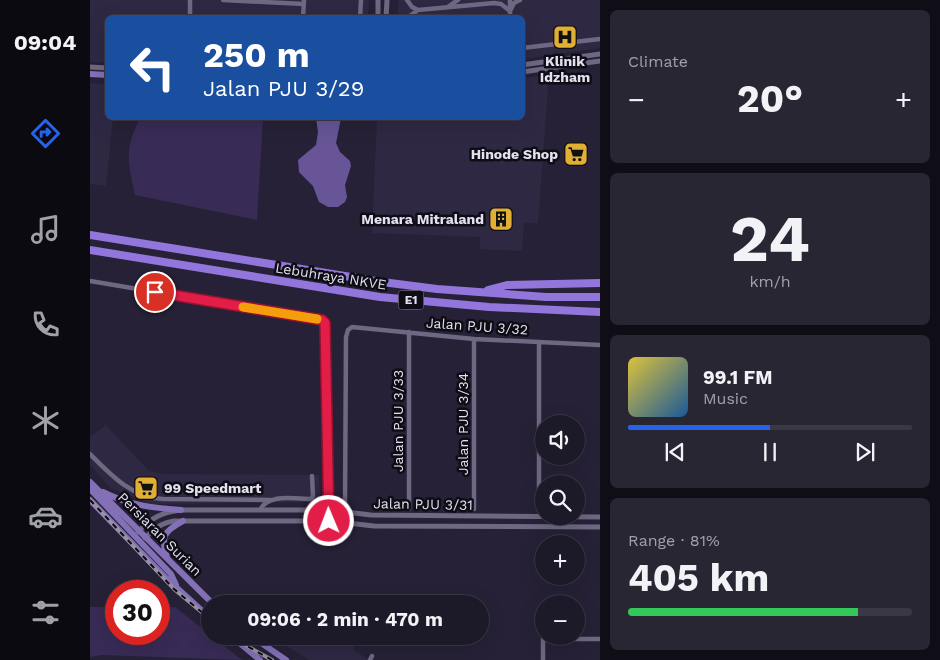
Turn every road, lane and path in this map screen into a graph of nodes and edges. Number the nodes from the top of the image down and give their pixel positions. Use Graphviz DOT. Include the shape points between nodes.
graph roads {
  1 [pos="190,0"];
  2 [pos="224,0"];
  3 [pos="361,0"];
  4 [pos="378,0"];
  5 [pos="387,0"];
  6 [pos="408,0"];
  7 [pos="458,0"];
  8 [pos="464,0"];
  9 [pos="503,0"];
  10 [pos="510,0"];
  11 [pos="520,0"];
  12 [pos="304,2"];
  13 [pos="494,3"];
  14 [pos="473,5"];
  15 [pos="444,8"];
  16 [pos="418,10"];
  17 [pos="510,11"];
  18 [pos="190,15"];
  19 [pos="303,15"];
  20 [pos="360,15"];
  21 [pos="378,15"];
  22 [pos="386,15"];
  23 [pos="411,15"];
  24 [pos="510,15"];
  25 [pos="600,38"];
  26 [pos="525,48"];
  27 [pos="600,54"];
  28 [pos="600,61"];
  29 [pos="525,65"];
  30 [pos="90,67"];
  31 [pos="105,68"];
  32 [pos="525,72"];
  33 [pos="90,75"];
  34 [pos="105,76"];
  35 [pos="90,235"];
  36 [pos="90,250"];
  37 [pos="90,282"];
  38 [pos="600,283"];
  39 [pos="478,292"];
  40 [pos="600,297"];
  41 [pos="600,312"];
  42 [pos="409,332"];
  43 [pos="474,338"];
  44 [pos="539,342"];
  45 [pos="600,345"];
  46 [pos="90,454"];
  47 [pos="539,475"];
  48 [pos="312,476"];
  49 [pos="90,482"];
  50 [pos="93,488"];
  51 [pos="90,500"];
  52 [pos="270,500"];
  53 [pos="345,504"];
  54 [pos="474,508"];
  55 [pos="409,509"];
  56 [pos="181,510"];
  57 [pos="260,510"];
  58 [pos="329,510"];
  59 [pos="600,517"];
  60 [pos="183,521"];
  61 [pos="329,521"];
  62 [pos="600,527"];
  63 [pos="137,533"];
  64 [pos="143,540"];
  65 [pos="168,559"];
  66 [pos="176,586"];
  67 [pos="204,595"];
  68 [pos="201,610"];
  69 [pos="600,639"];
  70 [pos="242,645"];
  71 [pos="264,645"];
  72 [pos="260,660"];
  73 [pos="286,660"];
  74 [pos="543,660"];
  1 -- 18 [label="street"];
  2 -- 12 [label="street"];
  3 -- 20 [label="street"];
  4 -- 21 [label="street"];
  5 -- 22 [label="street"];
  6 -- 16 [label="street"];
  7 -- 15 [label="street"];
  8 -- 14 [label="street"];
  9 -- 13 [label="street"];
  10 -- 17 [label="street"];
  11 -- 17 [label="street"];
  12 -- 19 [label="street"];
  13 -- 14 [label="street"];
  13 -- 17 [label="street"];
  14 -- 15 [label="street"];
  15 -- 16 [label="street"];
  16 -- 23 [label="street"];
  17 -- 24 [label="street"];
  25 -- 26 [label="street"];
  27 -- 29 [label="street"];
  28 -- 32 [label="street"];
  30 -- 31 [label="street"];
  33 -- 34 [label="main road"];
  35 -- 39 [label="highway, Lebuhraya NKVE / E1" via="382,282"];
  36 -- 41 [label="highway, Lebuhraya NKVE / E1" via="380,297 488,307"];
  37 -- 58 [label="street" via="322,320 326,326"];
  38 -- 39 [label="highway" via="507,286"];
  39 -- 40 [label="highway, Lebuhraya NKVE / E1"];
  42 -- 43 [label="street, Jalan PJU 3/32"];
  42 -- 53 [label="street, Jalan PJU 3/32" via="352,326 347,333"];
  42 -- 55 [label="street, Jalan PJU 3/33"];
  43 -- 44 [label="street, Jalan PJU 3/32"];
  43 -- 54 [label="street, Jalan PJU 3/34"];
  44 -- 45 [label="street, Jalan PJU 3/32"];
  44 -- 47 [label="street"];
  46 -- 52 [label="street" via="118,482 149,498"];
  48 -- 52 [label="street" via="311,499"];
  49 -- 50 [label="main road, Persiaran Surian"];
  50 -- 56 [label="main road" via="136,505"];
  50 -- 63 [label="main road, Persiaran Surian"];
  51 -- 66 [label="main road, Persiaran Surian"];
  52 -- 57 [label="street"];
  56 -- 57 [label="street, Jalan PJU 3/31"];
  56 -- 63 [label="street, Jalan PJU 3/31" via="156,516"];
  57 -- 58 [label="street, Jalan PJU 3/31"];
  58 -- 59 [label="street, Jalan PJU 3/31" via="371,515"];
  58 -- 61 [label="street"];
  60 -- 61 [label="street, Jalan PJU 3/31"];
  60 -- 64 [label="street, Jalan PJU 3/31" via="160,525"];
  60 -- 65 [label="main road" via="171,527 164,538"];
  61 -- 62 [label="street, Jalan PJU 3/31" via="374,526"];
  63 -- 64 [label="main road, Persiaran Surian"];
  64 -- 65 [label="main road, Persiaran Surian"];
  64 -- 66 [label="main road" via="171,574"];
  65 -- 67 [label="main road, Persiaran Surian"];
  66 -- 68 [label="main road, Persiaran Surian"];
  69 -- 74 [label="street" via="543,639"];
  70 -- 72 [label="main road"];
  71 -- 73 [label="main road"];
}
